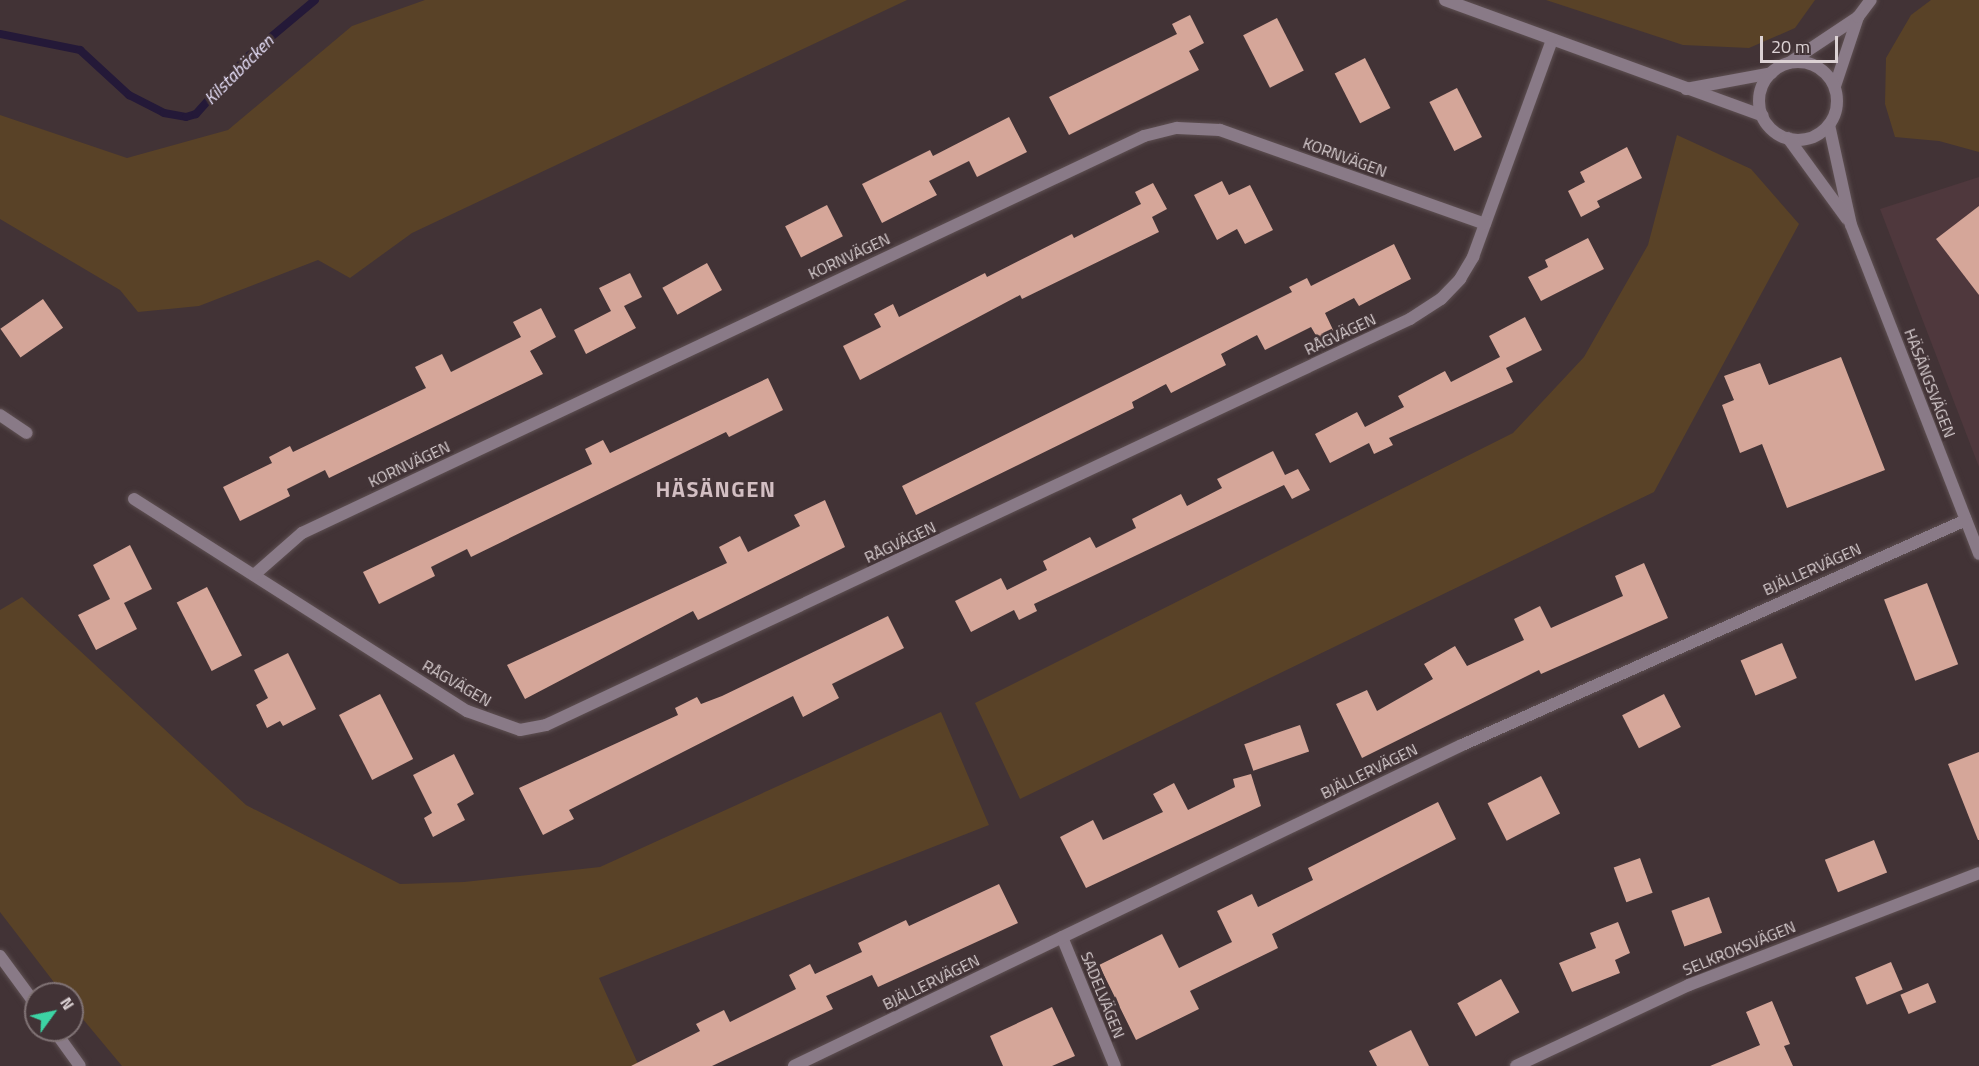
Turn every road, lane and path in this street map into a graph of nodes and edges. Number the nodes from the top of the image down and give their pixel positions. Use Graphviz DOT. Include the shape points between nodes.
graph roads {
  1 [pos="1445,0"];
  2 [pos="1871,0"];
  3 [pos="1858,17"];
  4 [pos="1552,40"];
  5 [pos="1789,63"];
  6 [pos="1772,73"];
  7 [pos="1835,86"];
  8 [pos="1686,89"];
  9 [pos="1763,116"];
  10 [pos="1829,125"];
  11 [pos="1788,138"];
  12 [pos="1485,224"];
  13 [pos="1851,225"];
  14 [pos="0,415"];
  15 [pos="27,432"];
  16 [pos="134,499"];
  17 [pos="1966,519"];
  18 [pos="1979,554"];
  19 [pos="254,575"];
  20 [pos="1979,873"];
  21 [pos="1062,937"];
  22 [pos="0,956"];
  23 [pos="24,989"];
  24 [pos="63,1042"];
  25 [pos="80,1066"];
  26 [pos="794,1066"];
  27 [pos="1115,1066"];
  28 [pos="1516,1066"];
  1 -- 4 [label="street"];
  2 -- 3 [label="street"];
  3 -- 5 [label="street"];
  3 -- 7 [label="street"];
  4 -- 8 [label="street"];
  4 -- 12 [label="street, RÅGVÄGEN"];
  5 -- 6 [label="street"];
  5 -- 7 [label="street" via="1821,69"];
  6 -- 8 [label="street"];
  6 -- 9 [label="street" via="1760,93"];
  7 -- 10 [label="street" via="1837,106"];
  8 -- 9 [label="street"];
  9 -- 11 [label="street" via="1772,130"];
  10 -- 11 [label="street" via="1815,136"];
  10 -- 13 [label="street, HÄSÄNGSVÄGEN"];
  11 -- 13 [label="street, HÄSÄNGSVÄGEN"];
  12 -- 19 [label="street, KORNVÄGEN" via="1220,130 1177,128 1144,136 302,533"];
  12 -- 19 [label="street, RÅGVÄGEN" via="1460,279 1410,319 546,725 520,730 467,711"];
  13 -- 17 [label="street, HÄSÄNGSVÄGEN"];
  14 -- 15 [label="street"];
  16 -- 19 [label="street, RÅGVÄGEN"];
  17 -- 18 [label="street, HÄSÄNGSVÄGEN"];
  17 -- 21 [label="street, BJÄLLERVÄGEN" via="1462,745"];
  20 -- 28 [label="street, SELKROKSVÄGEN" via="1698,981"];
  21 -- 26 [label="street, BJÄLLERVÄGEN"];
  21 -- 27 [label="street, SADELVÄGEN"];
  22 -- 23 [label="street"];
  24 -- 25 [label="street"];
}
